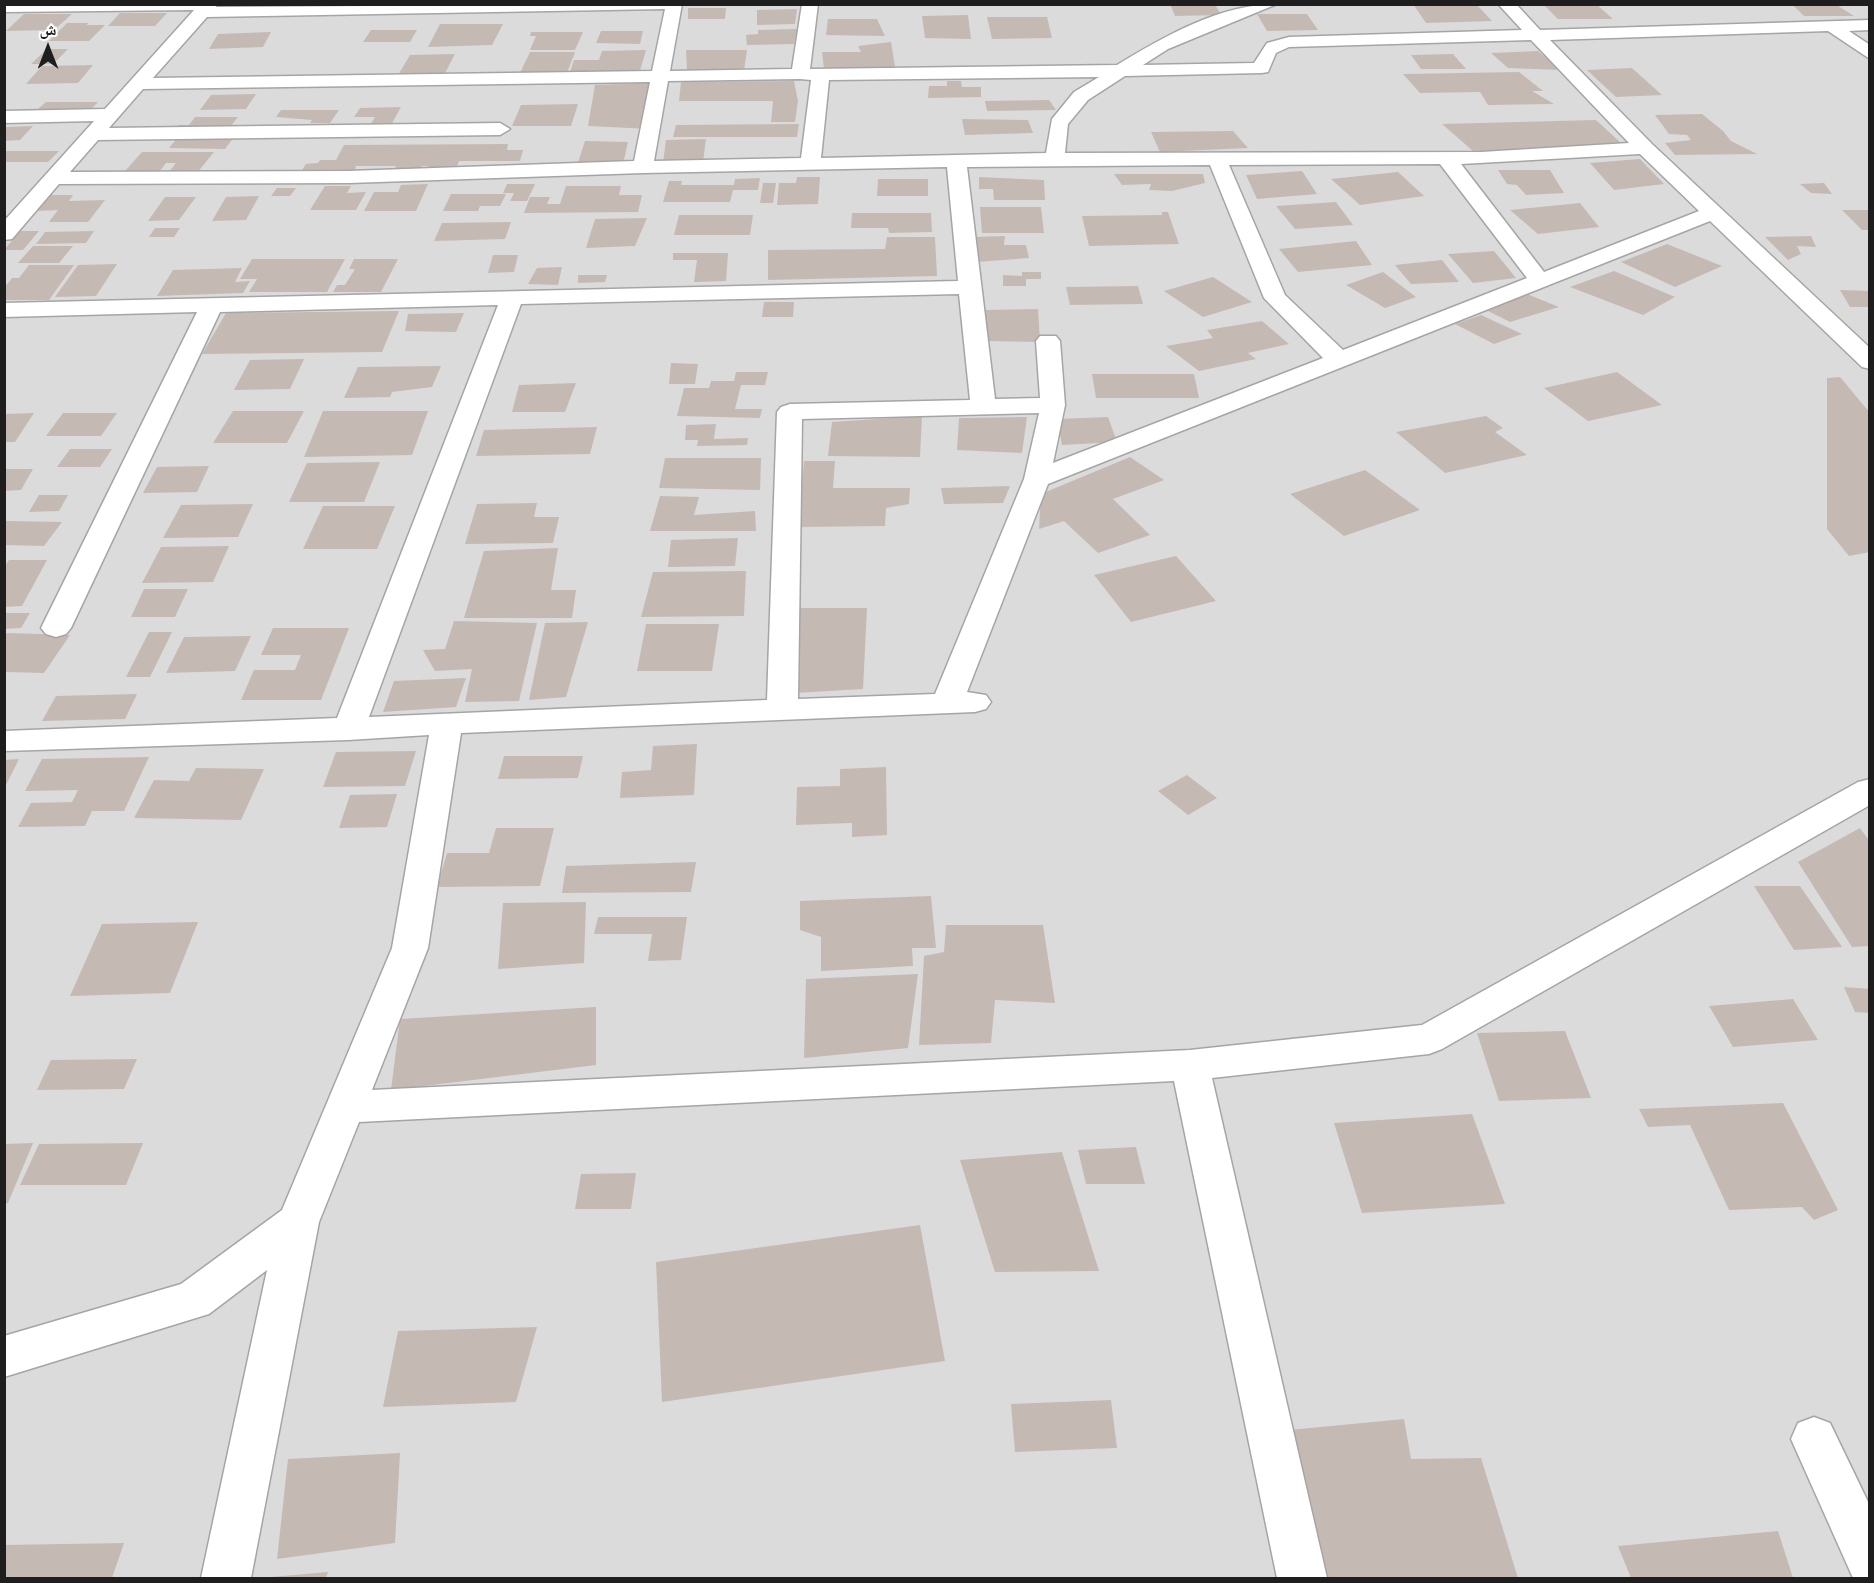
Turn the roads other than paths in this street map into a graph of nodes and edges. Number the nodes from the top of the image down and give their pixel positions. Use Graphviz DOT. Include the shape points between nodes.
graph roads {
  1 [pos="674,4"];
  2 [pos="810,4"];
  3 [pos="1269,4"];
  4 [pos="1506,4"];
  5 [pos="152,5"];
  6 [pos="4,6"];
  7 [pos="206,7"];
  8 [pos="1869,25"];
  9 [pos="1833,26"];
  10 [pos="1537,36"];
  11 [pos="1869,54"];
  12 [pos="1125,69"];
  13 [pos="800,74"];
  14 [pos="660,75"];
  15 [pos="820,75"];
  16 [pos="138,84"];
  17 [pos="110,115"];
  18 [pos="4,117"];
  19 [pos="500,129"];
  20 [pos="94,134"];
  21 [pos="1645,148"];
  22 [pos="1446,158"];
  23 [pos="1055,159"];
  24 [pos="956,161"];
  25 [pos="1218,161"];
  26 [pos="811,164"];
  27 [pos="643,167"];
  28 [pos="56,178"];
  29 [pos="1713,213"];
  30 [pos="4,234"];
  31 [pos="1540,281"];
  32 [pos="970,287"];
  33 [pos="512,298"];
  34 [pos="213,303"];
  35 [pos="4,310"];
  36 [pos="1048,341"];
  37 [pos="1339,360"];
  38 [pos="1869,362"];
  39 [pos="1053,405"];
  40 [pos="983,406"];
  41 [pos="1037,479"];
  42 [pos="56,628"];
  43 [pos="782,709"];
  44 [pos="447,723"];
  45 [pos="348,730"];
  46 [pos="4,741"];
  47 [pos="1869,790"];
  48 [pos="1190,1065"];
  49 [pos="344,1107"];
  50 [pos="298,1222"];
  51 [pos="4,1357"];
  52 [pos="1814,1439"];
  53 [pos="1869,1561"];
  54 [pos="226,1578"];
  55 [pos="1302,1578"];
  1 -- 7 [label="street"];
  1 -- 14 [label="street"];
  2 -- 13 [label="street"];
  3 -- 12 [label="street" via="1172,40"];
  4 -- 10 [label="street"];
  5 -- 6 [label="street"];
  5 -- 7 [label="street"];
  7 -- 16 [label="street"];
  8 -- 9 [label="street"];
  9 -- 10 [label="street"];
  9 -- 11 [label="street"];
  10 -- 12 [label="street" via="1289,42 1265,51 1262,68"];
  10 -- 21 [label="street"];
  12 -- 15 [label="street"];
  12 -- 23 [label="street" via="1081,96 1065,112 1059,123"];
  13 -- 14 [label="street"];
  13 -- 15 [label="street"];
  14 -- 16 [label="street"];
  14 -- 27 [label="street"];
  15 -- 26 [label="street"];
  16 -- 17 [label="street"];
  17 -- 18 [label="street"];
  17 -- 20 [label="street"];
  19 -- 20 [label="street"];
  20 -- 28 [label="street"];
  21 -- 22 [label="street"];
  21 -- 29 [label="street"];
  22 -- 25 [label="street"];
  22 -- 31 [label="street"];
  23 -- 24 [label="street"];
  23 -- 25 [label="street"];
  24 -- 26 [label="street"];
  24 -- 32 [label="street"];
  25 -- 37 [label="street" via="1275,298"];
  26 -- 27 [label="street"];
  27 -- 28 [label="street" via="350,177"];
  28 -- 30 [label="street"];
  29 -- 31 [label="street"];
  29 -- 38 [label="street"];
  31 -- 37 [label="street"];
  32 -- 33 [label="street"];
  32 -- 40 [label="street"];
  33 -- 34 [label="street"];
  33 -- 45 [label="street"];
  34 -- 35 [label="street"];
  34 -- 42 [label="street"];
  36 -- 39 [label="street"];
  37 -- 41 [label="street"];
  39 -- 40 [label="street"];
  39 -- 41 [label="street"];
  40 -- 43 [label="street" via="790,412"];
  41 -- 43 [label="street" via="961,702"];
  43 -- 44 [label="street"];
  44 -- 45 [label="street"];
  44 -- 49 [label="street" via="410,948"];
  45 -- 46 [label="street"];
  47 -- 48 [label="street" via="1429,1039"];
  48 -- 49 [label="street"];
  48 -- 55 [label="street"];
  49 -- 50 [label="street"];
  50 -- 51 [label="street" via="194,1300"];
  50 -- 54 [label="street"];
  52 -- 53 [label="street"];
}
